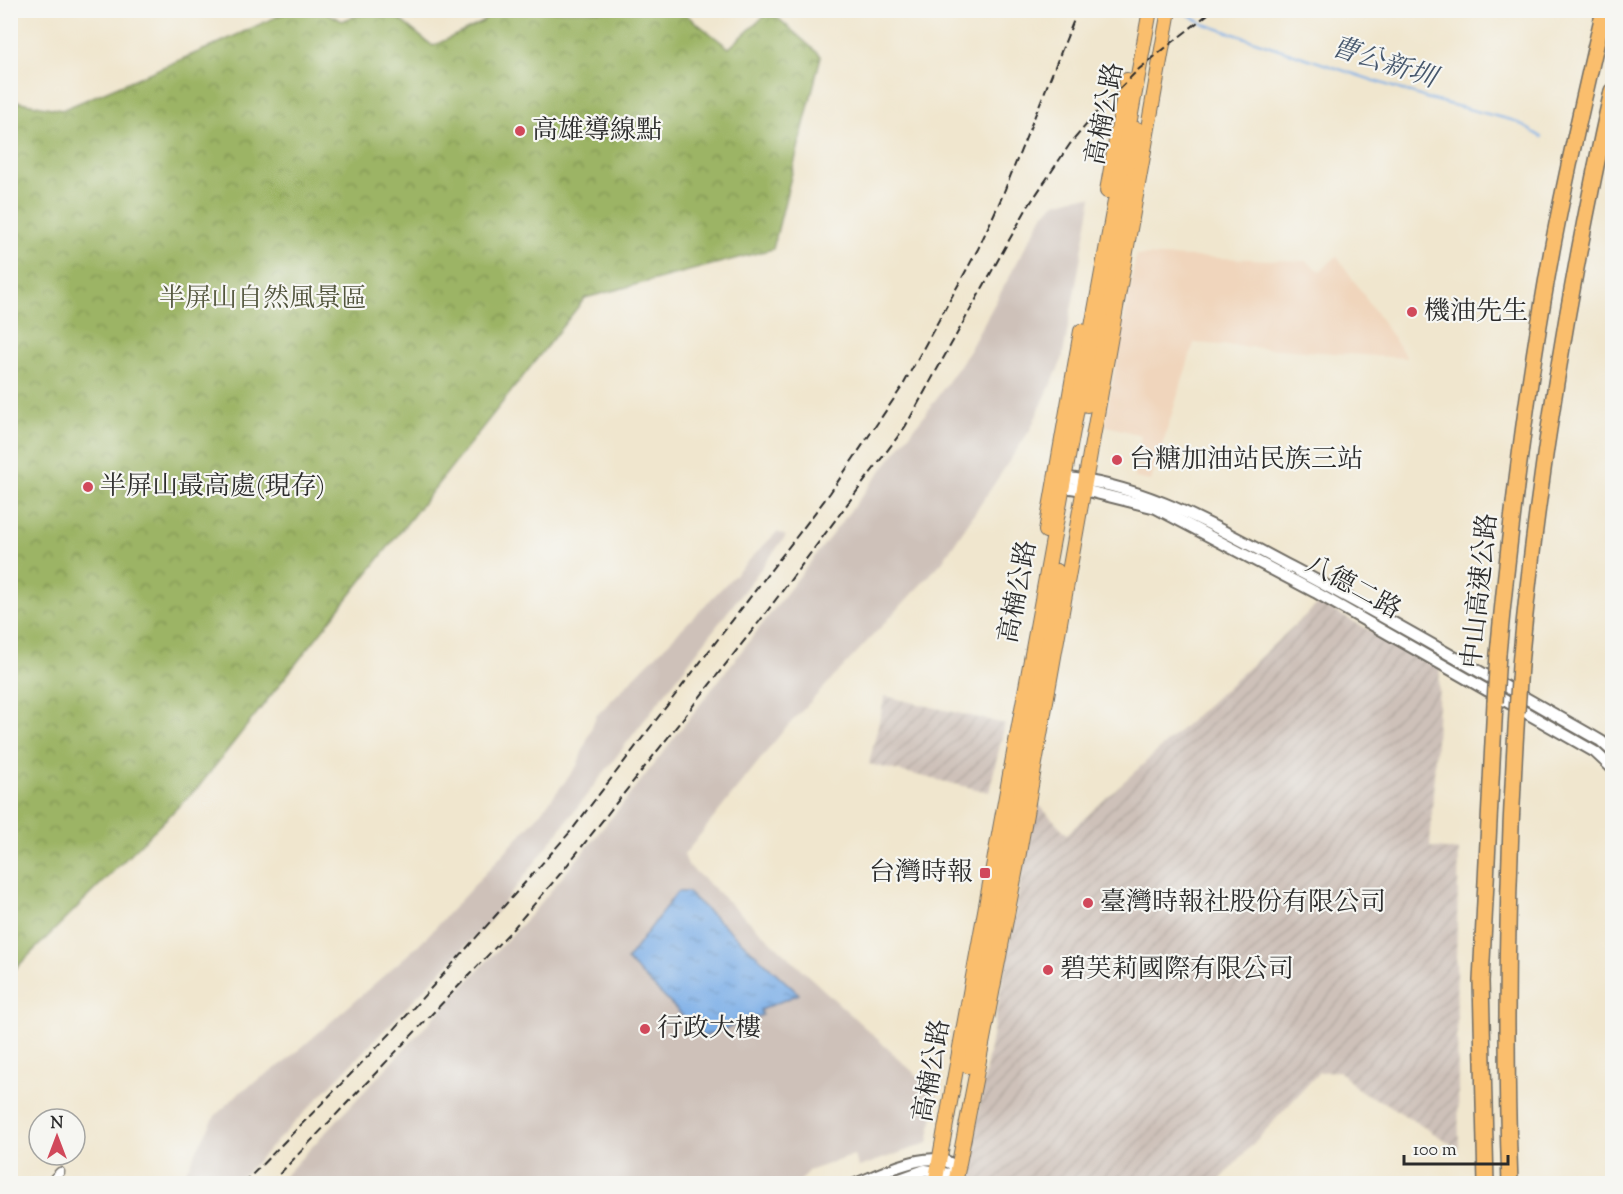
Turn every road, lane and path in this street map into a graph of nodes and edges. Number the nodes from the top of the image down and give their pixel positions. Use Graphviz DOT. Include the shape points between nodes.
graph roads {
  1 [pos="1140,10"];
  2 [pos="1150,10"];
  3 [pos="1159,10"];
  4 [pos="1169,10"];
  5 [pos="1602,16"];
  6 [pos="1612,91"];
  7 [pos="1069,483"];
  8 [pos="1612,751"];
  9 [pos="1612,768"];
  10 [pos="60,1172"];
  11 [pos="942,1173"];
  12 [pos="49,1184"];
  13 [pos="855,1184"];
  14 [pos="886,1184"];
  15 [pos="1486,1184"];
  16 [pos="1510,1184"];
  1 -- 7 [label="main road, 高楠公路"];
  2 -- 7 [label="main road, 高楠公路"];
  3 -- 7 [label="main road, 高楠公路"];
  4 -- 7 [label="main road, 高楠公路"];
  5 -- 15 [label="highway, 中山高速公路, bridge" via="1543,302 1510,531 1498,654 1481,981"];
  6 -- 16 [label="highway, 中山高速公路, bridge" via="1588,197 1550,413 1520,664 1505,991"];
  7 -- 8 [label="street, 八德二路" via="1145,495 1186,512 1329,586 1601,741"];
  7 -- 9 [label="street, 八德二路" via="1150,506 1255,559 1596,752"];
  7 -- 11 [label="main road, 高楠公路"];
  10 -- 12 [label="street"];
  11 -- 13 [label="street" via="927,1158"];
  11 -- 14 [label="street" via="925,1170"];
}
